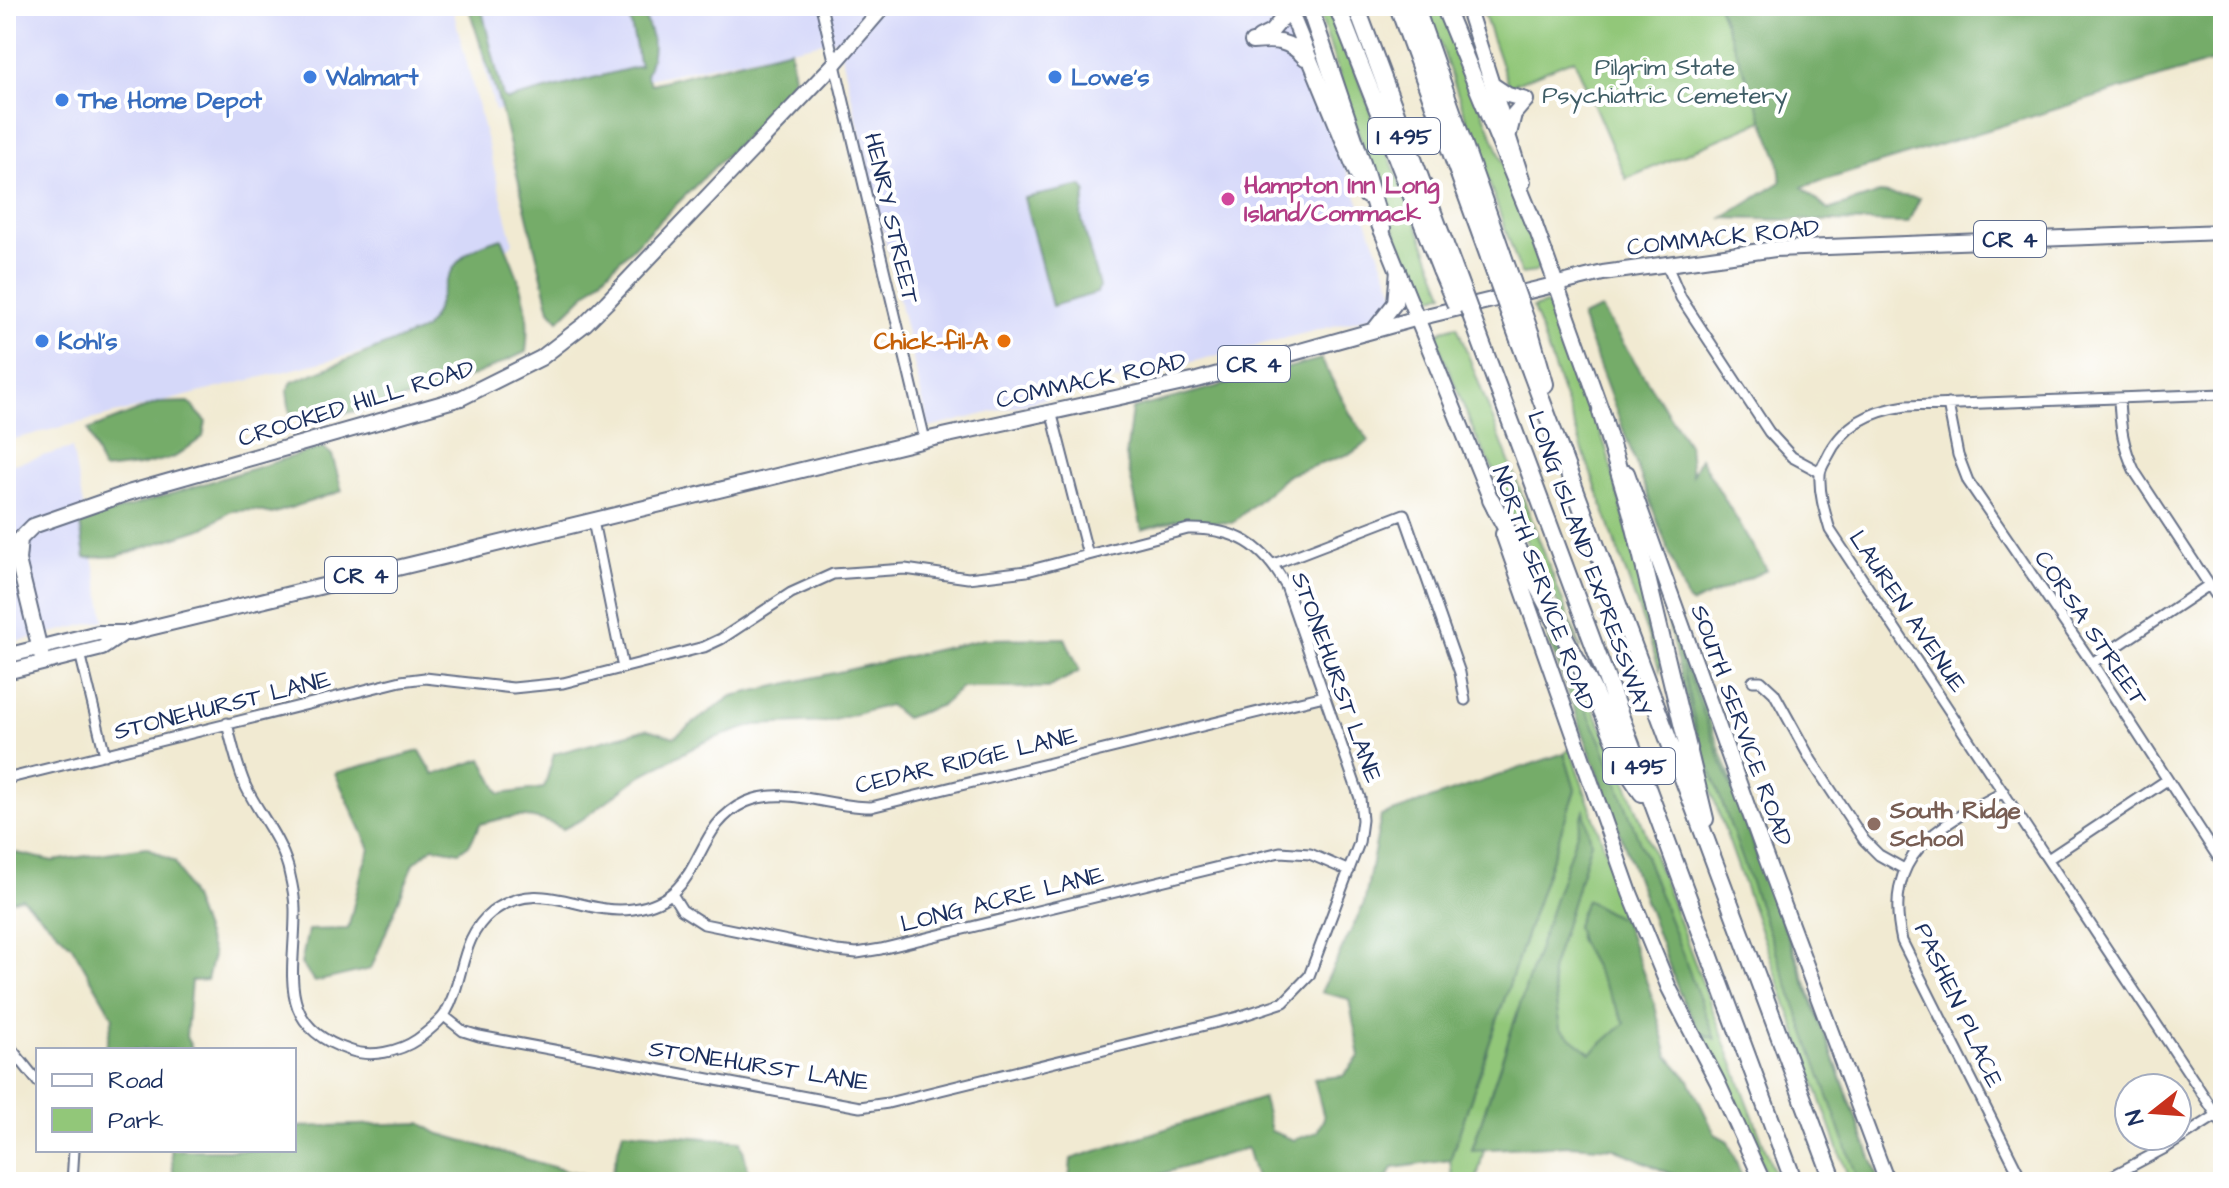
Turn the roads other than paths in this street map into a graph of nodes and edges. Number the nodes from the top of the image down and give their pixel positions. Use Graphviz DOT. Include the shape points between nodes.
graph roads {
  1 [pos="821,6"];
  2 [pos="884,6"];
  3 [pos="1281,6"];
  4 [pos="1288,6"];
  5 [pos="1309,6"];
  6 [pos="1337,6"];
  7 [pos="1356,6"];
  8 [pos="1398,6"];
  9 [pos="1415,6"];
  10 [pos="1444,6"];
  11 [pos="1467,6"];
  12 [pos="835,63"];
  13 [pos="1312,67"];
  14 [pos="1493,85"];
  15 [pos="1509,134"];
  16 [pos="1534,225"];
  17 [pos="1382,229"];
  18 [pos="2223,232"];
  19 [pos="1496,255"];
  20 [pos="1666,263"];
  21 [pos="1447,268"];
  22 [pos="1398,270"];
  23 [pos="1554,284"];
  24 [pos="1418,318"];
  25 [pos="1374,331"];
  26 [pos="2223,394"];
  27 [pos="2119,398"];
  28 [pos="1948,404"];
  29 [pos="1051,411"];
  30 [pos="1601,412"];
  31 [pos="925,440"];
  32 [pos="1820,472"];
  33 [pos="1491,500"];
  34 [pos="593,521"];
  35 [pos="22,535"];
  36 [pos="6,545"];
  37 [pos="1088,555"];
  38 [pos="1274,564"];
  39 [pos="14,565"];
  40 [pos="2209,585"];
  41 [pos="2223,606"];
  42 [pos="121,635"];
  43 [pos="80,653"];
  44 [pos="42,655"];
  45 [pos="6,656"];
  46 [pos="2092,663"];
  47 [pos="623,668"];
  48 [pos="6,672"];
  49 [pos="1753,681"];
  50 [pos="1324,696"];
  51 [pos="1465,700"];
  52 [pos="227,723"];
  53 [pos="105,755"];
  54 [pos="6,779"];
  55 [pos="2167,780"];
  56 [pos="2004,792"];
  57 [pos="1658,816"];
  58 [pos="2048,859"];
  59 [pos="2223,865"];
  60 [pos="1904,869"];
  61 [pos="1349,871"];
  62 [pos="1716,872"];
  63 [pos="672,894"];
  64 [pos="444,1016"];
  65 [pos="6,1042"];
  66 [pos="36,1080"];
  67 [pos="2217,1115"];
  68 [pos="2223,1125"];
  69 [pos="74,1152"];
  70 [pos="72,1182"];
  71 [pos="1763,1182"];
  72 [pos="1794,1182"];
  73 [pos="1834,1182"];
  74 [pos="1887,1182"];
  75 [pos="2023,1182"];
  76 [pos="2101,1182"];
  1 -- 12 [label="street, HENRY STREET"];
  2 -- 12 [label="main road, CROOKED HILL ROAD"];
  3 -- 13 [label="main road" via="1274,30 1252,42 1290,43"];
  4 -- 13 [label="main road, NORTH SERVICE ROAD"];
  5 -- 17 [label="highway"];
  6 -- 21 [label="highway"];
  7 -- 21 [label="highway, I 495"];
  8 -- 19 [label="highway, LONG ISLAND EXPRESSWAY / I 495"];
  9 -- 19 [label="highway"];
  10 -- 16 [label="highway"];
  11 -- 14 [label="main road, SOUTH SERVICE ROAD"];
  12 -- 31 [label="street, HENRY STREET"];
  12 -- 35 [label="main road, CROOKED HILL ROAD" via="596,314 528,366 461,398 109,499 45,520"];
  13 -- 17 [label="main road, NORTH SERVICE ROAD"];
  14 -- 15 [label="main road, SOUTH SERVICE ROAD"];
  14 -- 15 [label="main road" via="1526,100 1514,114"];
  15 -- 16 [label="main road, SOUTH SERVICE ROAD"];
  16 -- 23 [label="main road, SOUTH SERVICE ROAD"];
  17 -- 22 [label="main road, NORTH SERVICE ROAD"];
  18 -- 20 [label="main road, COMMACK ROAD / CR 4" via="1775,249"];
  19 -- 62 [label="highway, LONG ISLAND EXPRESSWAY / I 495, bridge" via="1559,448"];
  20 -- 23 [label="main road, COMMACK ROAD / CR 4"];
  20 -- 32 [label="street" via="1681,298 1752,409 1792,457"];
  21 -- 57 [label="highway, LONG ISLAND EXPRESSWAY / I 495, bridge" via="1525,458"];
  22 -- 24 [label="main road, NORTH SERVICE ROAD"];
  22 -- 25 [label="main road" via="1395,303"];
  23 -- 24 [label="main road, COMMACK ROAD / CR 4"];
  23 -- 30 [label="main road, SOUTH SERVICE ROAD"];
  24 -- 25 [label="main road, COMMACK ROAD / CR 4"];
  24 -- 33 [label="main road, NORTH SERVICE ROAD"];
  25 -- 29 [label="main road, COMMACK ROAD / CR 4" via="1197,380"];
  26 -- 27 [label="street"];
  27 -- 28 [label="street"];
  27 -- 40 [label="street" via="2125,452"];
  28 -- 32 [label="street" via="1880,410 1856,422 1839,438"];
  28 -- 46 [label="street, CORSA STREET" via="1968,481"];
  29 -- 31 [label="main road, COMMACK ROAD / CR 4"];
  29 -- 37 [label="street"];
  30 -- 62 [label="highway" via="1631,511"];
  30 -- 74 [label="main road, SOUTH SERVICE ROAD"];
  31 -- 34 [label="main road, COMMACK ROAD / CR 4"];
  32 -- 56 [label="street, LAUREN AVENUE" via="1830,530"];
  33 -- 57 [label="highway" via="1592,688 1630,775"];
  33 -- 71 [label="main road, NORTH SERVICE ROAD" via="1630,893 1669,988"];
  34 -- 42 [label="main road, COMMACK ROAD / CR 4"];
  34 -- 47 [label="street"];
  35 -- 36 [label="street"];
  35 -- 39 [label="main road"];
  37 -- 38 [label="street, STONEHURST LANE" via="1178,531 1213,529 1246,542"];
  37 -- 47 [label="street, STONEHURST LANE" via="1027,571 968,578 905,569 833,574 791,593 704,647"];
  38 -- 50 [label="street, STONEHURST LANE"];
  38 -- 51 [label="street" via="1404,514"];
  39 -- 44 [label="main road"];
  40 -- 41 [label="street"];
  40 -- 46 [label="street"];
  42 -- 43 [label="main road, COMMACK ROAD / CR 4" via="102,648"];
  42 -- 44 [label="main road, COMMACK ROAD / CR 4" via="98,633"];
  43 -- 44 [label="main road, COMMACK ROAD / CR 4"];
  43 -- 53 [label="street"];
  44 -- 45 [label="main road, COMMACK ROAD / CR 4"];
  44 -- 48 [label="main road, COMMACK ROAD / CR 4"];
  46 -- 55 [label="street, CORSA STREET"];
  47 -- 52 [label="street, STONEHURST LANE" via="537,687 425,678 401,681"];
  49 -- 60 [label="street" via="1774,693 1864,840"];
  50 -- 61 [label="street, STONEHURST LANE" via="1360,798 1359,843"];
  50 -- 63 [label="street, CEDAR RIDGE LANE" via="871,807 768,796 746,802 725,815"];
  52 -- 53 [label="street, STONEHURST LANE"];
  52 -- 64 [label="street" via="247,788 275,832 287,866 295,905 291,973 304,1019 338,1047 379,1054 415,1041"];
  53 -- 54 [label="street, STONEHURST LANE"];
  55 -- 58 [label="street"];
  55 -- 59 [label="street, CORSA STREET"];
  56 -- 58 [label="street, LAUREN AVENUE"];
  56 -- 60 [label="street, PASHEN PLACE" via="1923,842"];
  57 -- 72 [label="highway, LONG ISLAND EXPRESSWAY / I 495"];
  58 -- 67 [label="street, LAUREN AVENUE"];
  60 -- 75 [label="street, PASHEN PLACE" via="1897,918 1902,941"];
  61 -- 63 [label="street, LONG ACRE LANE" via="1310,854 1280,852 857,953 704,924 682,910"];
  61 -- 64 [label="street, STONEHURST LANE" via="1309,976 1284,1002 888,1103 860,1107 479,1036"];
  62 -- 73 [label="highway, LONG ISLAND EXPRESSWAY / I 495"];
  63 -- 64 [label="street" via="633,909 546,895 496,910 469,940"];
  65 -- 66 [label="street"];
  67 -- 68 [label="street, LAUREN AVENUE"];
  67 -- 76 [label="street"];
  69 -- 70 [label="street"];
}
